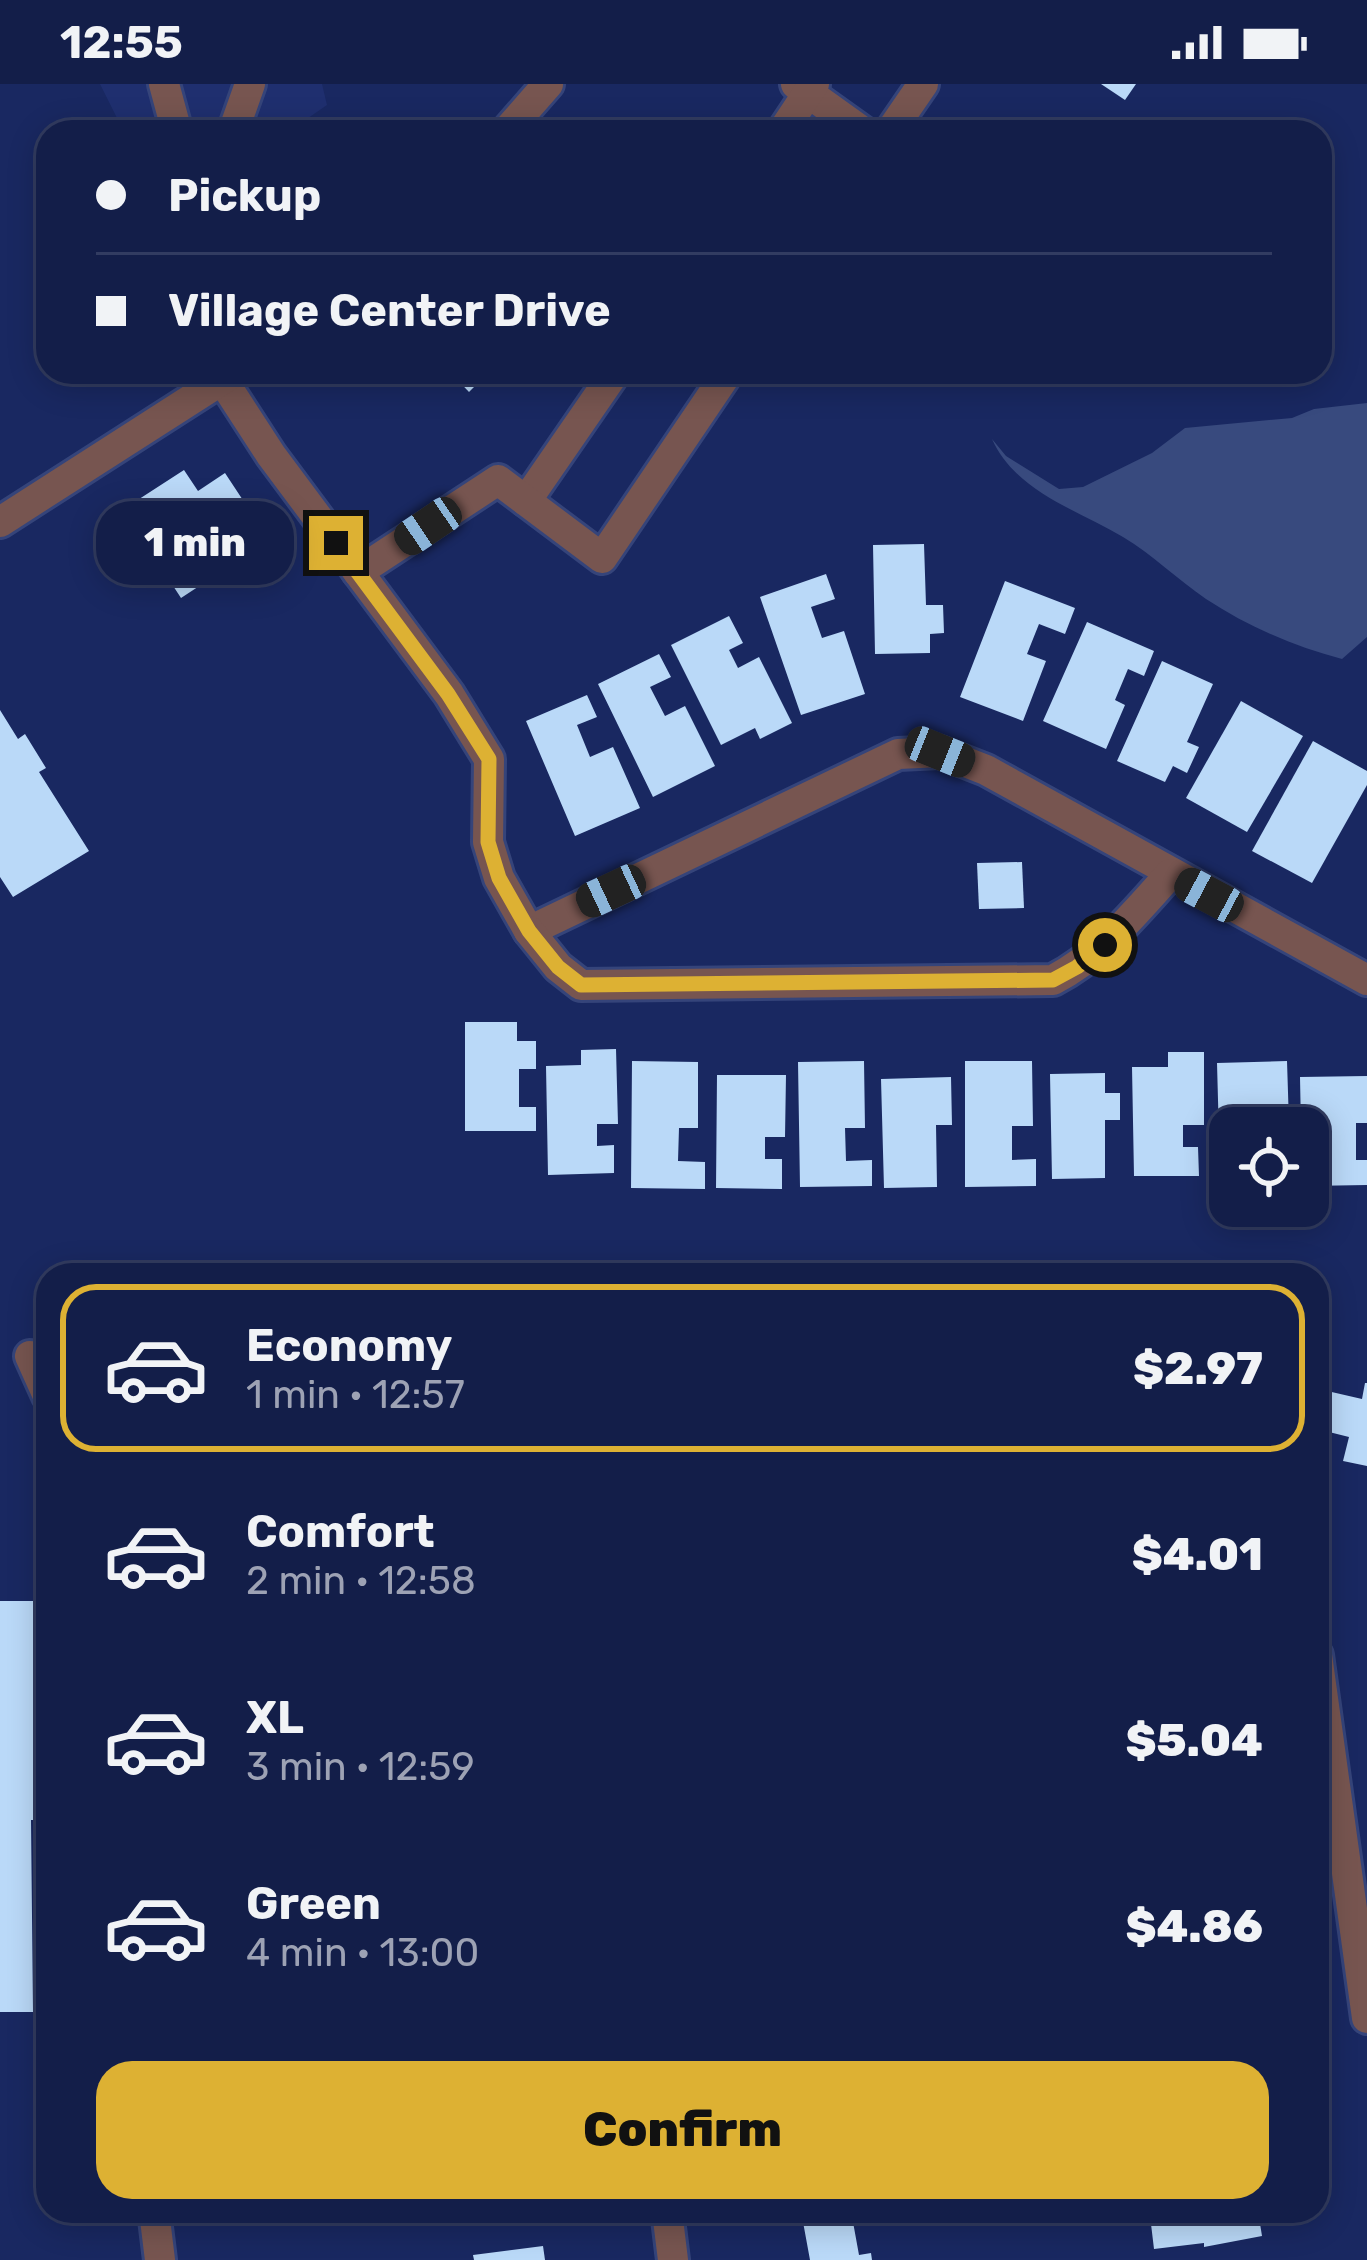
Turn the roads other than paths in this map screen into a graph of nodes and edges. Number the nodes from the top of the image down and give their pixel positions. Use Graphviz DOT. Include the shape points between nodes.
graph roads {
  1 [pos="164,84"];
  2 [pos="250,84"];
  3 [pos="923,84"];
  4 [pos="806,87"];
  5 [pos="538,88"];
  6 [pos="174,120"];
  7 [pos="237,120"];
  8 [pos="515,120"];
  9 [pos="788,120"];
  10 [pos="847,120"];
  11 [pos="898,120"];
  12 [pos="205,384"];
  13 [pos="214,384"];
  14 [pos="607,384"];
  15 [pos="720,384"];
  16 [pos="526,501"];
  17 [pos="0,522"];
  18 [pos="358,572"];
  19 [pos="1170,874"];
  20 [pos="529,931"];
  21 [pos="1367,980"];
  22 [pos="30,1356"];
  23 [pos="36,1369"];
  24 [pos="1329,1742"];
  25 [pos="1367,2018"];
  26 [pos="155,2223"];
  27 [pos="669,2223"];
  28 [pos="160,2260"];
  29 [pos="674,2260"];
  1 -- 6 [label="street"];
  2 -- 7 [label="street"];
  3 -- 11 [label="street"];
  4 -- 9 [label="street"];
  4 -- 10 [label="street"];
  5 -- 8 [label="street"];
  12 -- 17 [label="street"];
  13 -- 18 [label="street"];
  14 -- 16 [label="street"];
  15 -- 16 [label="street" via="602,558"];
  16 -- 18 [label="street" via="498,480"];
  18 -- 20 [label="street" via="489,759 488,842"];
  19 -- 20 [label="street" via="1105,945 1053,980 581,985"];
  19 -- 20 [label="street" via="986,770 940,752 898,754"];
  19 -- 21 [label="street"];
  22 -- 23 [label="street"];
  24 -- 25 [label="street"];
  26 -- 28 [label="street"];
  27 -- 29 [label="street"];
}
